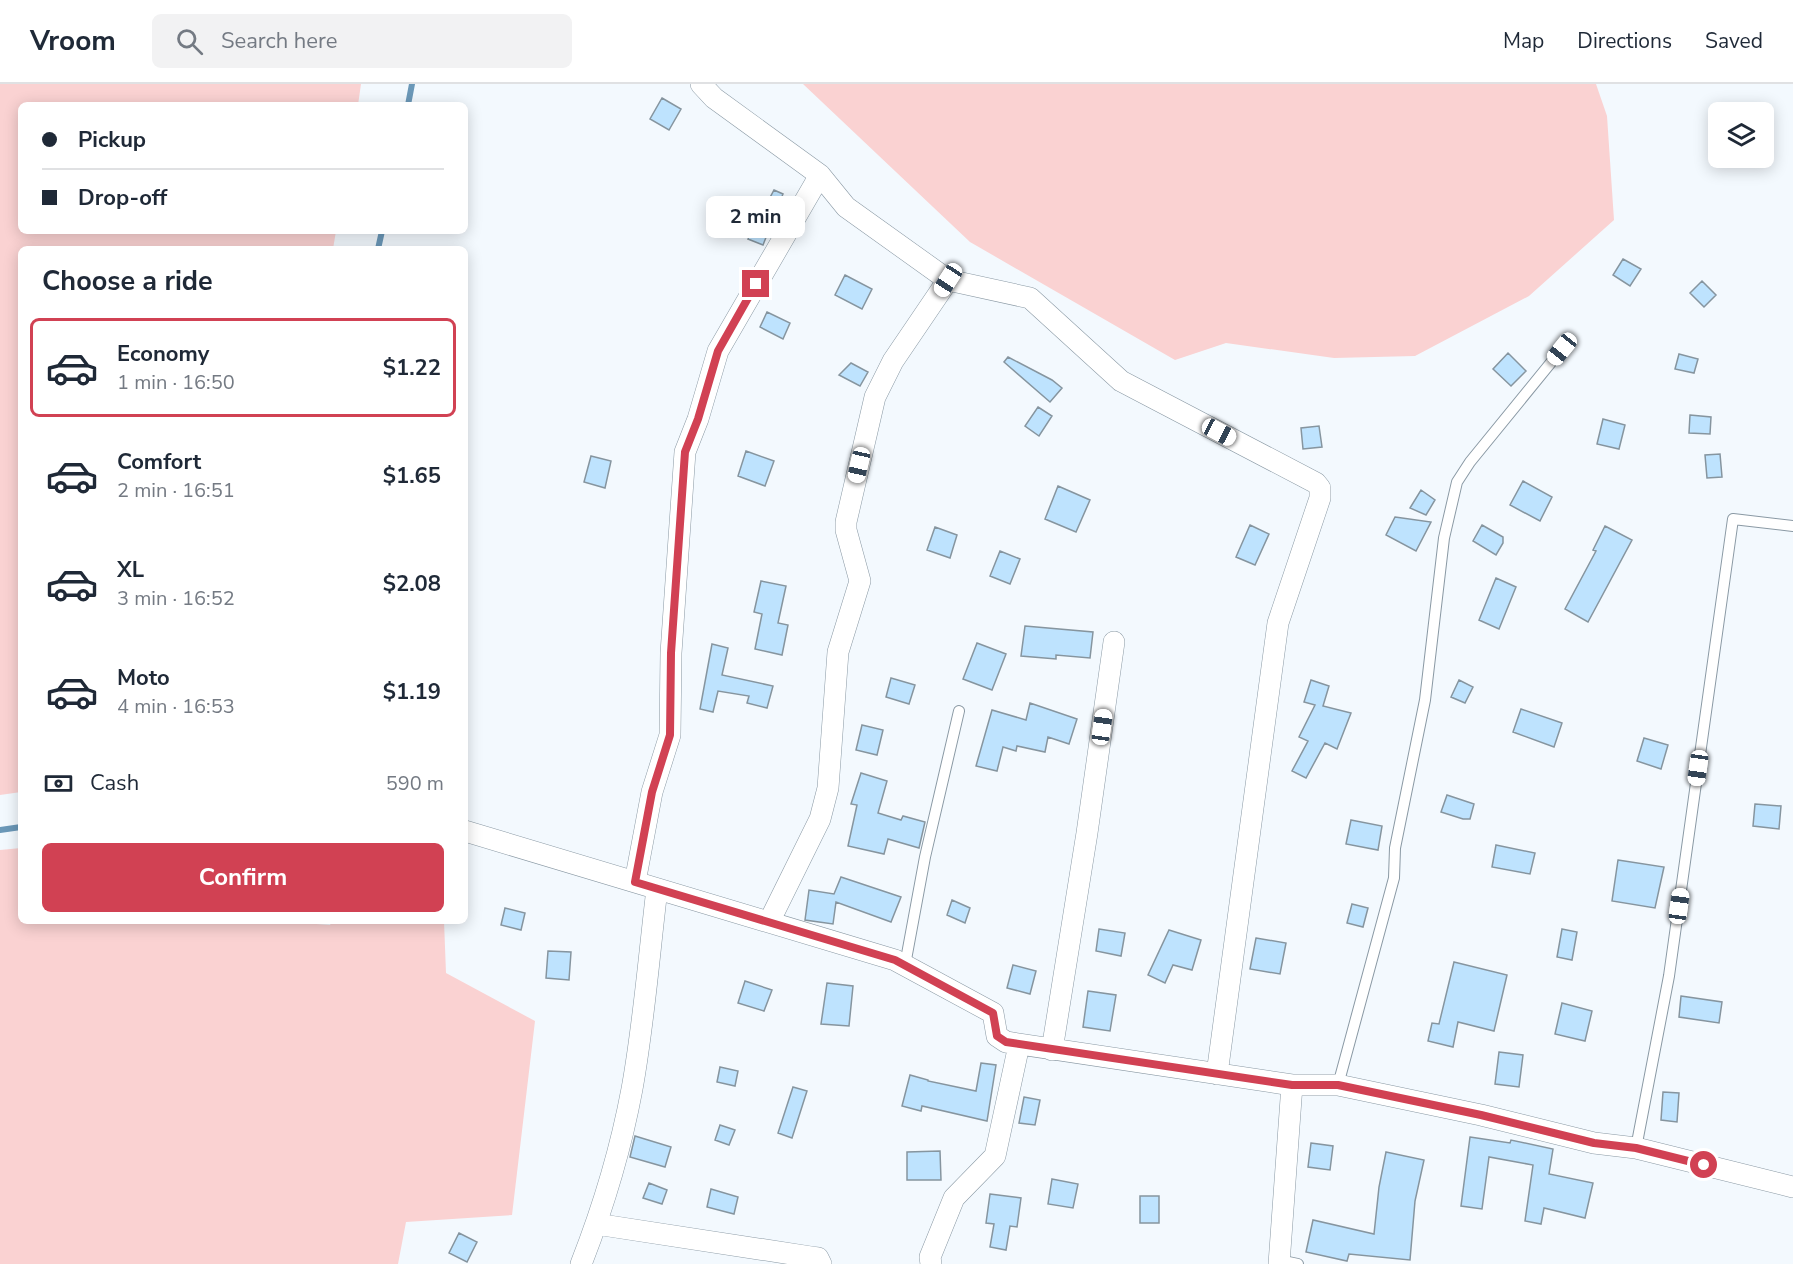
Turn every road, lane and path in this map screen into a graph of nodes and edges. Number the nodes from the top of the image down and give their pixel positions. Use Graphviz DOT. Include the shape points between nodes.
graph roads {
  1 [pos="701,84"];
  2 [pos="820,176"];
  3 [pos="948,280"];
  4 [pos="1562,349"];
  5 [pos="1793,526"];
  6 [pos="1114,642"];
  7 [pos="959,711"];
  8 [pos="468,832"];
  9 [pos="635,882"];
  10 [pos="657,889"];
  11 [pos="769,922"];
  12 [pos="905,965"];
  13 [pos="1019,1045"];
  14 [pos="1052,1050"];
  15 [pos="1217,1074"];
  16 [pos="1292,1085"];
  17 [pos="1338,1085"];
  18 [pos="1636,1148"];
  19 [pos="1793,1187"];
  20 [pos="596,1224"];
  21 [pos="1285,1263"];
  22 [pos="581,1264"];
  23 [pos="821,1264"];
  24 [pos="931,1264"];
  1 -- 2 [label="street" via="714,98"];
  2 -- 3 [label="street" via="846,207"];
  2 -- 9 [label="street" via="718,351 685,452 671,653 670,735 652,792"];
  3 -- 11 [label="street" via="893,362 875,397 846,522 860,581 838,652 824,808"];
  3 -- 15 [label="street" via="1030,298 1121,381 1320,488 1278,623"];
  4 -- 17 [label="lane" via="1456,482 1444,538 1425,700 1395,848 1394,878"];
  5 -- 18 [label="lane" via="1733,519 1669,976"];
  6 -- 14 [label="street"];
  7 -- 12 [label="lane" via="925,856"];
  8 -- 9 [label="street"];
  9 -- 10 [label="street"];
  10 -- 11 [label="street"];
  10 -- 20 [label="street" via="632,1088"];
  11 -- 12 [label="street"];
  12 -- 13 [label="street" via="993,1013 997,1036"];
  13 -- 14 [label="street"];
  13 -- 24 [label="street" via="995,1156 954,1198 930,1257"];
  14 -- 15 [label="street"];
  15 -- 16 [label="street"];
  16 -- 17 [label="street"];
  16 -- 21 [label="street"];
  17 -- 18 [label="street" via="1594,1143"];
  18 -- 19 [label="street"];
  20 -- 22 [label="street"];
  20 -- 23 [label="street" via="818,1258"];
}
